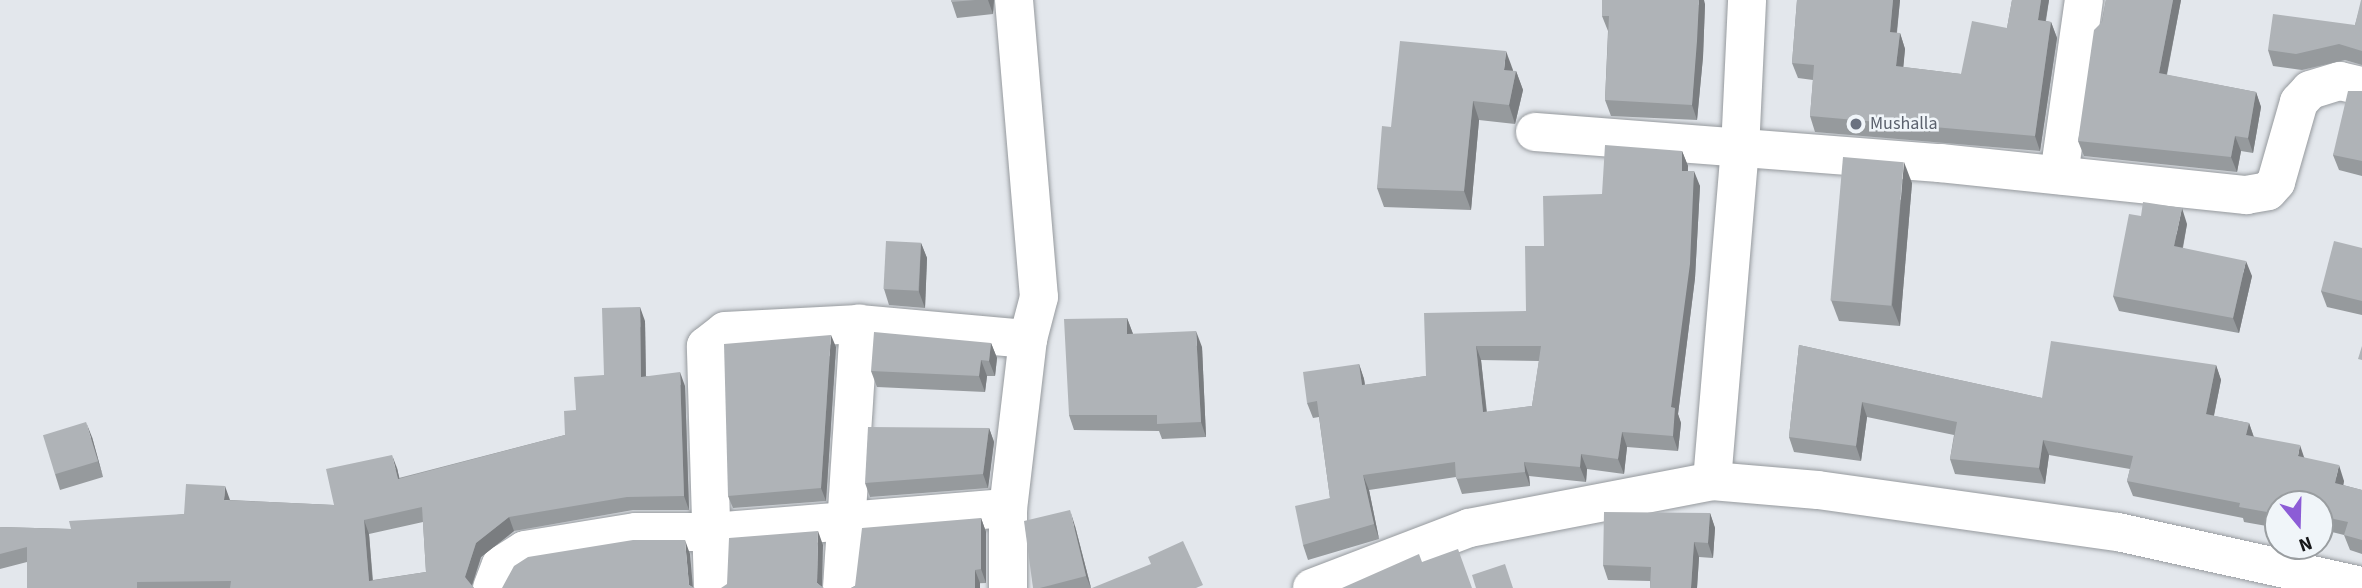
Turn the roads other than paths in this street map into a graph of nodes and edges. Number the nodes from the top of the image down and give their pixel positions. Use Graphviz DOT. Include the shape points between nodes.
graph roads {
  1 [pos="1014,0"];
  2 [pos="1747,0"];
  3 [pos="2084,0"];
  4 [pos="2362,86"];
  5 [pos="1535,132"];
  6 [pos="1740,150"];
  7 [pos="2059,175"];
  8 [pos="859,324"];
  9 [pos="1028,339"];
  10 [pos="1712,481"];
  11 [pos="1008,508"];
  12 [pos="844,518"];
  13 [pos="713,532"];
  14 [pos="2362,586"];
  15 [pos="492,588"];
  16 [pos="713,588"];
  17 [pos="842,588"];
  18 [pos="1008,588"];
  19 [pos="1312,588"];
  1 -- 9 [label="street" via="1040,297"];
  2 -- 6 [label="street"];
  3 -- 7 [label="street"];
  4 -- 7 [label="street" via="2340,82 2310,90 2300,102 2279,175 2268,191 2246,195"];
  5 -- 6 [label="street"];
  6 -- 7 [label="street"];
  6 -- 10 [label="street"];
  8 -- 9 [label="street"];
  8 -- 12 [label="street"];
  8 -- 13 [label="street" via="725,331 710,338 704,355"];
  9 -- 11 [label="street"];
  10 -- 14 [label="street" via="2118,532"];
  10 -- 19 [label="street" via="1469,528"];
  11 -- 12 [label="street"];
  11 -- 18 [label="street"];
  12 -- 13 [label="street"];
  12 -- 17 [label="street"];
  13 -- 15 [label="street" via="636,532 525,550 502,565"];
  13 -- 16 [label="street"];
}
